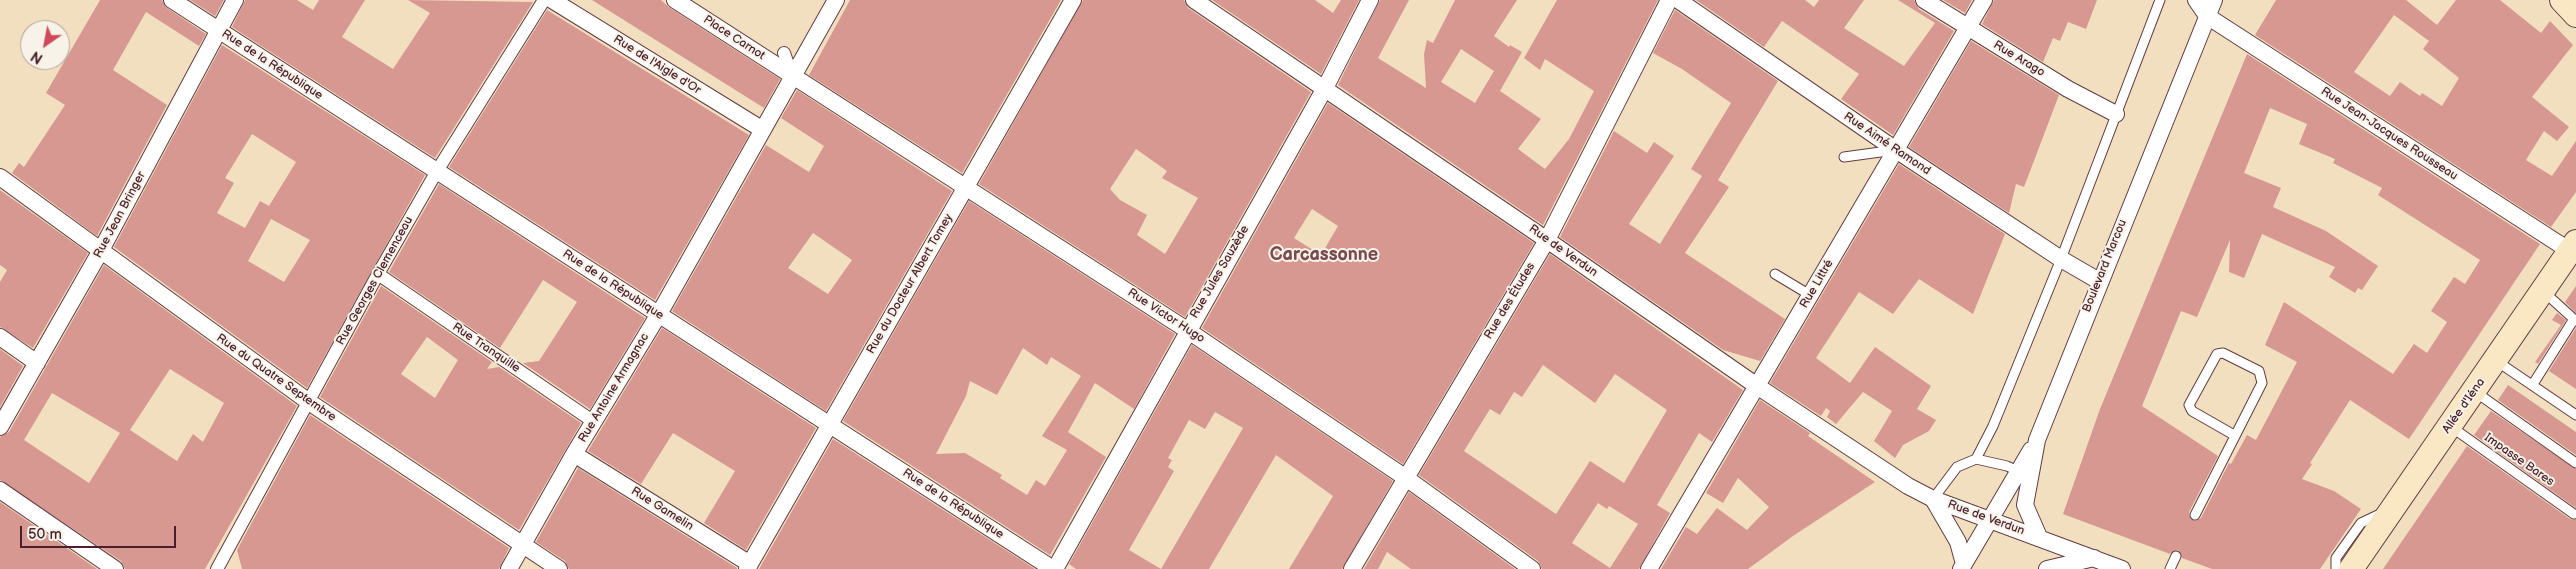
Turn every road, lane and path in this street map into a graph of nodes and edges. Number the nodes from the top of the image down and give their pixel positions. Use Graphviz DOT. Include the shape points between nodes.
graph roads {
  1 [pos="172,0"];
  2 [pos="236,0"];
  3 [pos="544,0"];
  4 [pos="552,0"];
  5 [pos="675,0"];
  6 [pos="836,0"];
  7 [pos="1073,0"];
  8 [pos="1194,0"];
  9 [pos="1370,0"];
  10 [pos="1669,0"];
  11 [pos="1678,0"];
  12 [pos="1924,0"];
  13 [pos="1984,0"];
  14 [pos="2160,0"];
  15 [pos="2196,0"];
  16 [pos="2214,0"];
  17 [pos="2562,0"];
  18 [pos="2576,15"];
  19 [pos="2207,16"];
  20 [pos="1968,28"];
  21 [pos="219,30"];
  22 [pos="784,53"];
  23 [pos="792,76"];
  24 [pos="1325,88"];
  25 [pos="2116,114"];
  26 [pos="763,130"];
  27 [pos="1896,150"];
  28 [pos="1844,157"];
  29 [pos="437,171"];
  30 [pos="0,177"];
  31 [pos="966,186"];
  32 [pos="1547,240"];
  33 [pos="2573,247"];
  34 [pos="100,252"];
  35 [pos="2061,259"];
  36 [pos="378,274"];
  37 [pos="1774,274"];
  38 [pos="2099,281"];
  39 [pos="2543,291"];
  40 [pos="1810,295"];
  41 [pos="659,314"];
  42 [pos="2575,320"];
  43 [pos="1187,330"];
  44 [pos="0,337"];
  45 [pos="2495,360"];
  46 [pos="37,364"];
  47 [pos="2533,384"];
  48 [pos="1756,386"];
  49 [pos="2474,390"];
  50 [pos="309,402"];
  51 [pos="2576,415"];
  52 [pos="594,422"];
  53 [pos="830,425"];
  54 [pos="2450,426"];
  55 [pos="0,427"];
  56 [pos="2234,435"];
  57 [pos="2037,440"];
  58 [pos="574,454"];
  59 [pos="1976,459"];
  60 [pos="2576,463"];
  61 [pos="2018,471"];
  62 [pos="1406,478"];
  63 [pos="0,490"];
  64 [pos="1933,499"];
  65 [pos="2394,507"];
  66 [pos="2574,514"];
  67 [pos="2195,515"];
  68 [pos="1990,520"];
  69 [pos="2039,537"];
  70 [pos="523,545"];
  71 [pos="2176,556"];
  72 [pos="2094,558"];
  73 [pos="749,566"];
  74 [pos="1962,567"];
  75 [pos="219,568"];
  76 [pos="115,569"];
  77 [pos="509,569"];
  78 [pos="559,569"];
  79 [pos="1054,569"];
  80 [pos="1352,569"];
  81 [pos="1532,569"];
  82 [pos="1649,569"];
  83 [pos="2047,569"];
  84 [pos="2122,569"];
  85 [pos="2170,569"];
  86 [pos="2336,569"];
  87 [pos="2352,569"];
  1 -- 21 [label="street, Rue de la République"];
  2 -- 21 [label="street, Rue Jean Bringer"];
  3 -- 29 [label="street, Rue Georges Clemenceau"];
  4 -- 26 [label="street, Rue de l'Aigle d'Or"];
  5 -- 23 [label="street, Place Carnot"];
  6 -- 23 [label="street"];
  7 -- 31 [label="street, Rue du Docteur Albert Tomey"];
  8 -- 24 [label="street, Rue de Verdun"];
  9 -- 24 [label="street, Rue Jules Sauzède"];
  10 -- 32 [label="street, Rue des Études"];
  11 -- 27 [label="street, Rue Aimé Ramond"];
  12 -- 20 [label="street, Rue Arago"];
  13 -- 20 [label="street, Rue Littré"];
  14 -- 25 [label="lane"];
  15 -- 19 [label="street"];
  16 -- 19 [label="street, Boulevard Marcou"];
  17 -- 18 [label="main road"];
  19 -- 33 [label="street, Rue Jean-Jacques Rousseau"];
  19 -- 38 [label="street, Boulevard Marcou"];
  20 -- 25 [label="street, Rue Arago"];
  20 -- 27 [label="street, Rue Littré"];
  21 -- 29 [label="street, Rue de la République"];
  21 -- 34 [label="street, Rue Jean Bringer" via="187,78"];
  22 -- 23 [label="street, Place Carnot"];
  23 -- 26 [label="street, Rue Antoine Armagnac"];
  23 -- 31 [label="street, Rue Victor Hugo"];
  24 -- 32 [label="street, Rue de Verdun"];
  24 -- 43 [label="street, Rue Jules Sauzède"];
  25 -- 35 [label="lane"];
  26 -- 41 [label="street, Rue Antoine Armagnac"];
  27 -- 28 [label="lane"];
  27 -- 35 [label="street, Rue Aimé Ramond"];
  27 -- 40 [label="street, Rue Littré"];
  29 -- 36 [label="street, Rue Georges Clemenceau"];
  29 -- 41 [label="street, Rue de la République"];
  30 -- 34 [label="street, Rue du Quatre Septembre"];
  31 -- 43 [label="street, Rue Victor Hugo"];
  31 -- 53 [label="street, Rue du Docteur Albert Tomey"];
  32 -- 48 [label="street, Rue de Verdun"];
  32 -- 62 [label="street, Rue des Études"];
  33 -- 39 [label="main road, Allée d'Iéna"];
  34 -- 46 [label="street, Rue Jean Bringer"];
  34 -- 50 [label="street, Rue du Quatre Septembre"];
  35 -- 38 [label="street, Rue Aimé Ramond"];
  35 -- 59 [label="lane" via="1993,426"];
  36 -- 50 [label="street, Rue Georges Clemenceau"];
  36 -- 52 [label="street, Rue Tranquille"];
  37 -- 40 [label="lane"];
  38 -- 57 [label="street, Boulevard Marcou"];
  39 -- 42 [label="lane"];
  39 -- 45 [label="main road, Allée d'Iéna"];
  40 -- 48 [label="street, Rue Littré"];
  41 -- 52 [label="street, Rue Antoine Armagnac"];
  41 -- 53 [label="street, Rue de la République"];
  42 -- 47 [label="lane"];
  43 -- 62 [label="street, Rue Victor Hugo"];
  43 -- 79 [label="street, Rue Jules Sauzède"];
  44 -- 46 [label="street"];
  45 -- 47 [label="lane"];
  45 -- 49 [label="main road, Allée d'Iéna"];
  46 -- 55 [label="street, Rue Jean Bringer"];
  47 -- 51 [label="lane"];
  48 -- 64 [label="street, Rue de Verdun"];
  48 -- 82 [label="street, Rue Littré"];
  49 -- 54 [label="main road, Allée d'Iéna"];
  49 -- 60 [label="lane"];
  50 -- 70 [label="street, Rue du Quatre Septembre"];
  50 -- 75 [label="street, Rue Georges Clemenceau"];
  52 -- 58 [label="street, Rue Antoine Armagnac"];
  53 -- 73 [label="street, Rue du Docteur Albert Tomey"];
  53 -- 79 [label="street, Rue de la République"];
  54 -- 65 [label="main road, Allée d'Iéna"];
  54 -- 66 [label="lane, Impasse Bares"];
  56 -- 56 [label="lane" via="2192,411 2189,405 2217,354 2223,353 2259,372 2262,377 2262,383"];
  56 -- 67 [label="lane"];
  57 -- 61 [label="street"];
  57 -- 69 [label="street, Boulevard Marcou" via="2025,505"];
  58 -- 70 [label="street, Rue Antoine Armagnac"];
  58 -- 73 [label="street, Rue Gamelin"];
  59 -- 61 [label="lane"];
  59 -- 64 [label="lane" via="1957,467"];
  61 -- 68 [label="street"];
  62 -- 80 [label="street, Rue des Études"];
  62 -- 81 [label="street, Rue Victor Hugo"];
  63 -- 76 [label="street"];
  64 -- 68 [label="street, Rue de Verdun"];
  64 -- 74 [label="street, Rue de Verdun" via="1958,542"];
  65 -- 86 [label="lane" via="2361,523 2336,558"];
  65 -- 87 [label="main road, Allée d'Iéna"];
  68 -- 69 [label="street, Rue de Verdun"];
  68 -- 74 [label="street"];
  69 -- 72 [label="street, Rue de Verdun"];
  70 -- 77 [label="street, Rue Antoine Armagnac"];
  70 -- 78 [label="street, Rue du Quatre Septembre"];
  71 -- 85 [label="lane"];
  72 -- 83 [label="street"];
  72 -- 84 [label="street, Rue de Verdun"];
}
